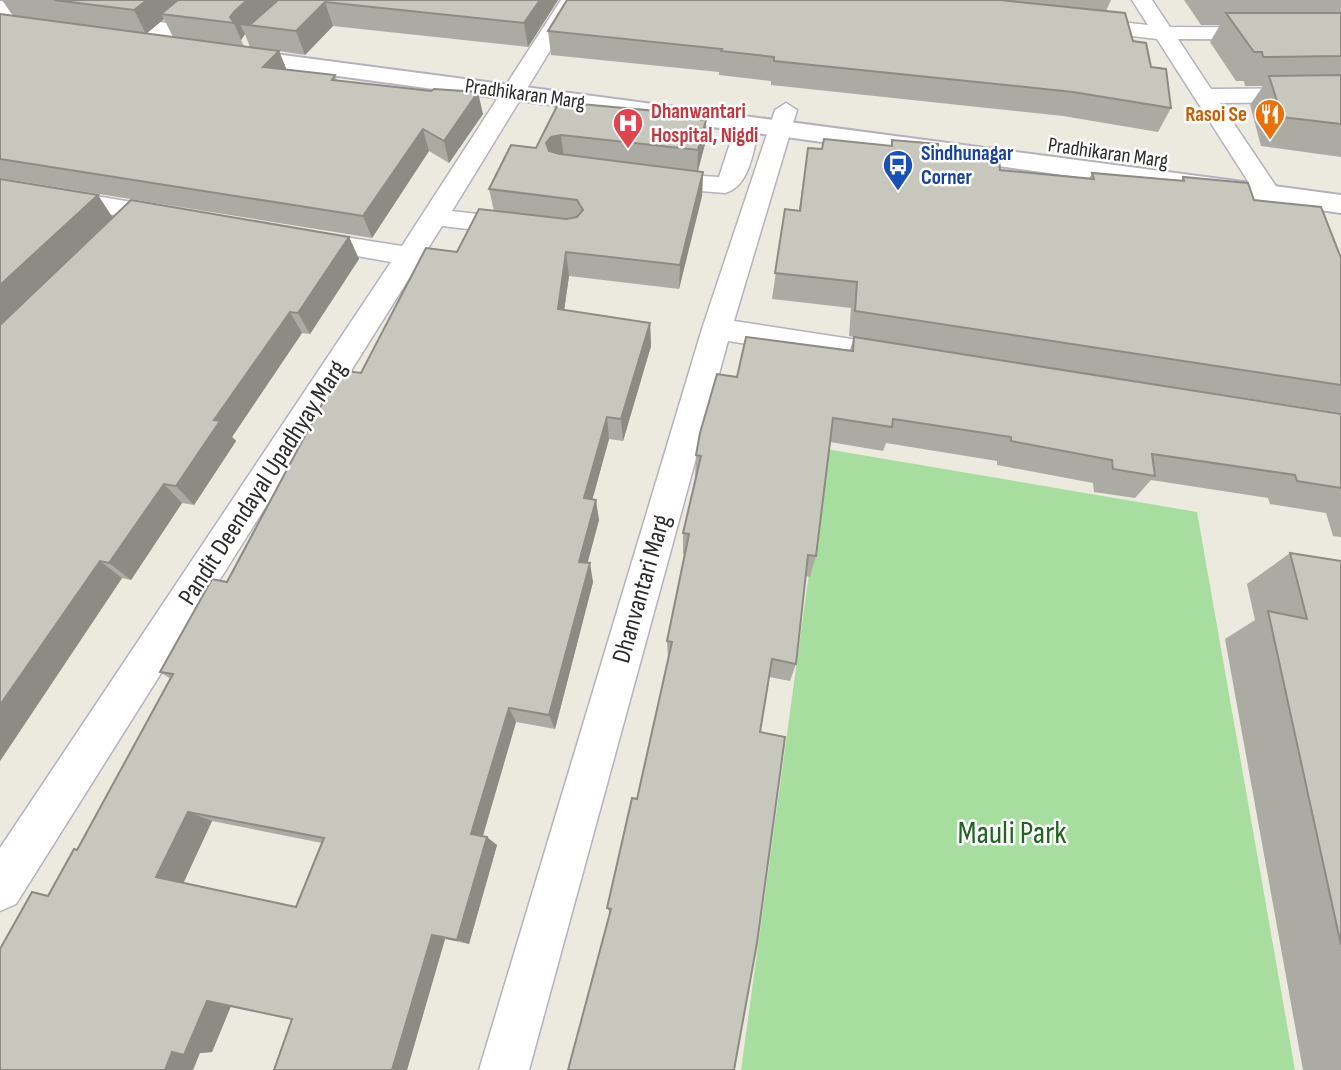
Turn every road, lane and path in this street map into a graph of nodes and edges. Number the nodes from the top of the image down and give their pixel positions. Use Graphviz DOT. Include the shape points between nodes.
graph roads {
  1 [pos="571,0"];
  2 [pos="1142,0"];
  3 [pos="0,8"];
  4 [pos="1065,22"];
  5 [pos="0,24"];
  6 [pos="168,30"];
  7 [pos="1162,33"];
  8 [pos="1341,34"];
  9 [pos="521,85"];
  10 [pos="1341,95"];
  11 [pos="1204,96"];
  12 [pos="772,122"];
  13 [pos="1255,172"];
  14 [pos="632,177"];
  15 [pos="1341,183"];
  16 [pos="2,190"];
  17 [pos="1269,195"];
  18 [pos="1341,204"];
  19 [pos="139,211"];
  20 [pos="435,217"];
  21 [pos="193,220"];
  22 [pos="543,230"];
  23 [pos="119,231"];
  24 [pos="288,236"];
  25 [pos="410,256"];
  26 [pos="717,328"];
  27 [pos="921,361"];
  28 [pos="0,888"];
  29 [pos="503,1070"];
  1 -- 9 [label="street, Pandit Deendayal Upadhyay Marg"];
  2 -- 7 [label="street"];
  3 -- 6 [label="street, Pradhikaran Marg"];
  4 -- 7 [label="street"];
  5 -- 6 [label="street, Pradhikaran Marg"];
  6 -- 9 [label="street, Pradhikaran Marg"];
  7 -- 8 [label="street"];
  7 -- 11 [label="street"];
  9 -- 12 [label="street, Pradhikaran Marg"];
  9 -- 12 [label="street, Pradhikaran Marg"];
  9 -- 20 [label="street, Pandit Deendayal Upadhyay Marg"];
  10 -- 11 [label="street"];
  11 -- 13 [label="street"];
  12 -- 13 [label="street, Pradhikaran Marg"];
  12 -- 14 [label="street" via="726,185"];
  12 -- 17 [label="street, Pradhikaran Marg"];
  12 -- 26 [label="street, Dhanvantari Marg"];
  13 -- 15 [label="street, Pradhikaran Marg"];
  13 -- 17 [label="street"];
  16 -- 19 [label="street"];
  17 -- 18 [label="street, Pradhikaran Marg"];
  19 -- 21 [label="street"];
  19 -- 23 [label="street"];
  20 -- 22 [label="street"];
  20 -- 25 [label="street, Pandit Deendayal Upadhyay Marg"];
  24 -- 25 [label="street"];
  25 -- 28 [label="street, Pandit Deendayal Upadhyay Marg"];
  26 -- 27 [label="street"];
  26 -- 29 [label="street, Dhanvantari Marg"];
}
